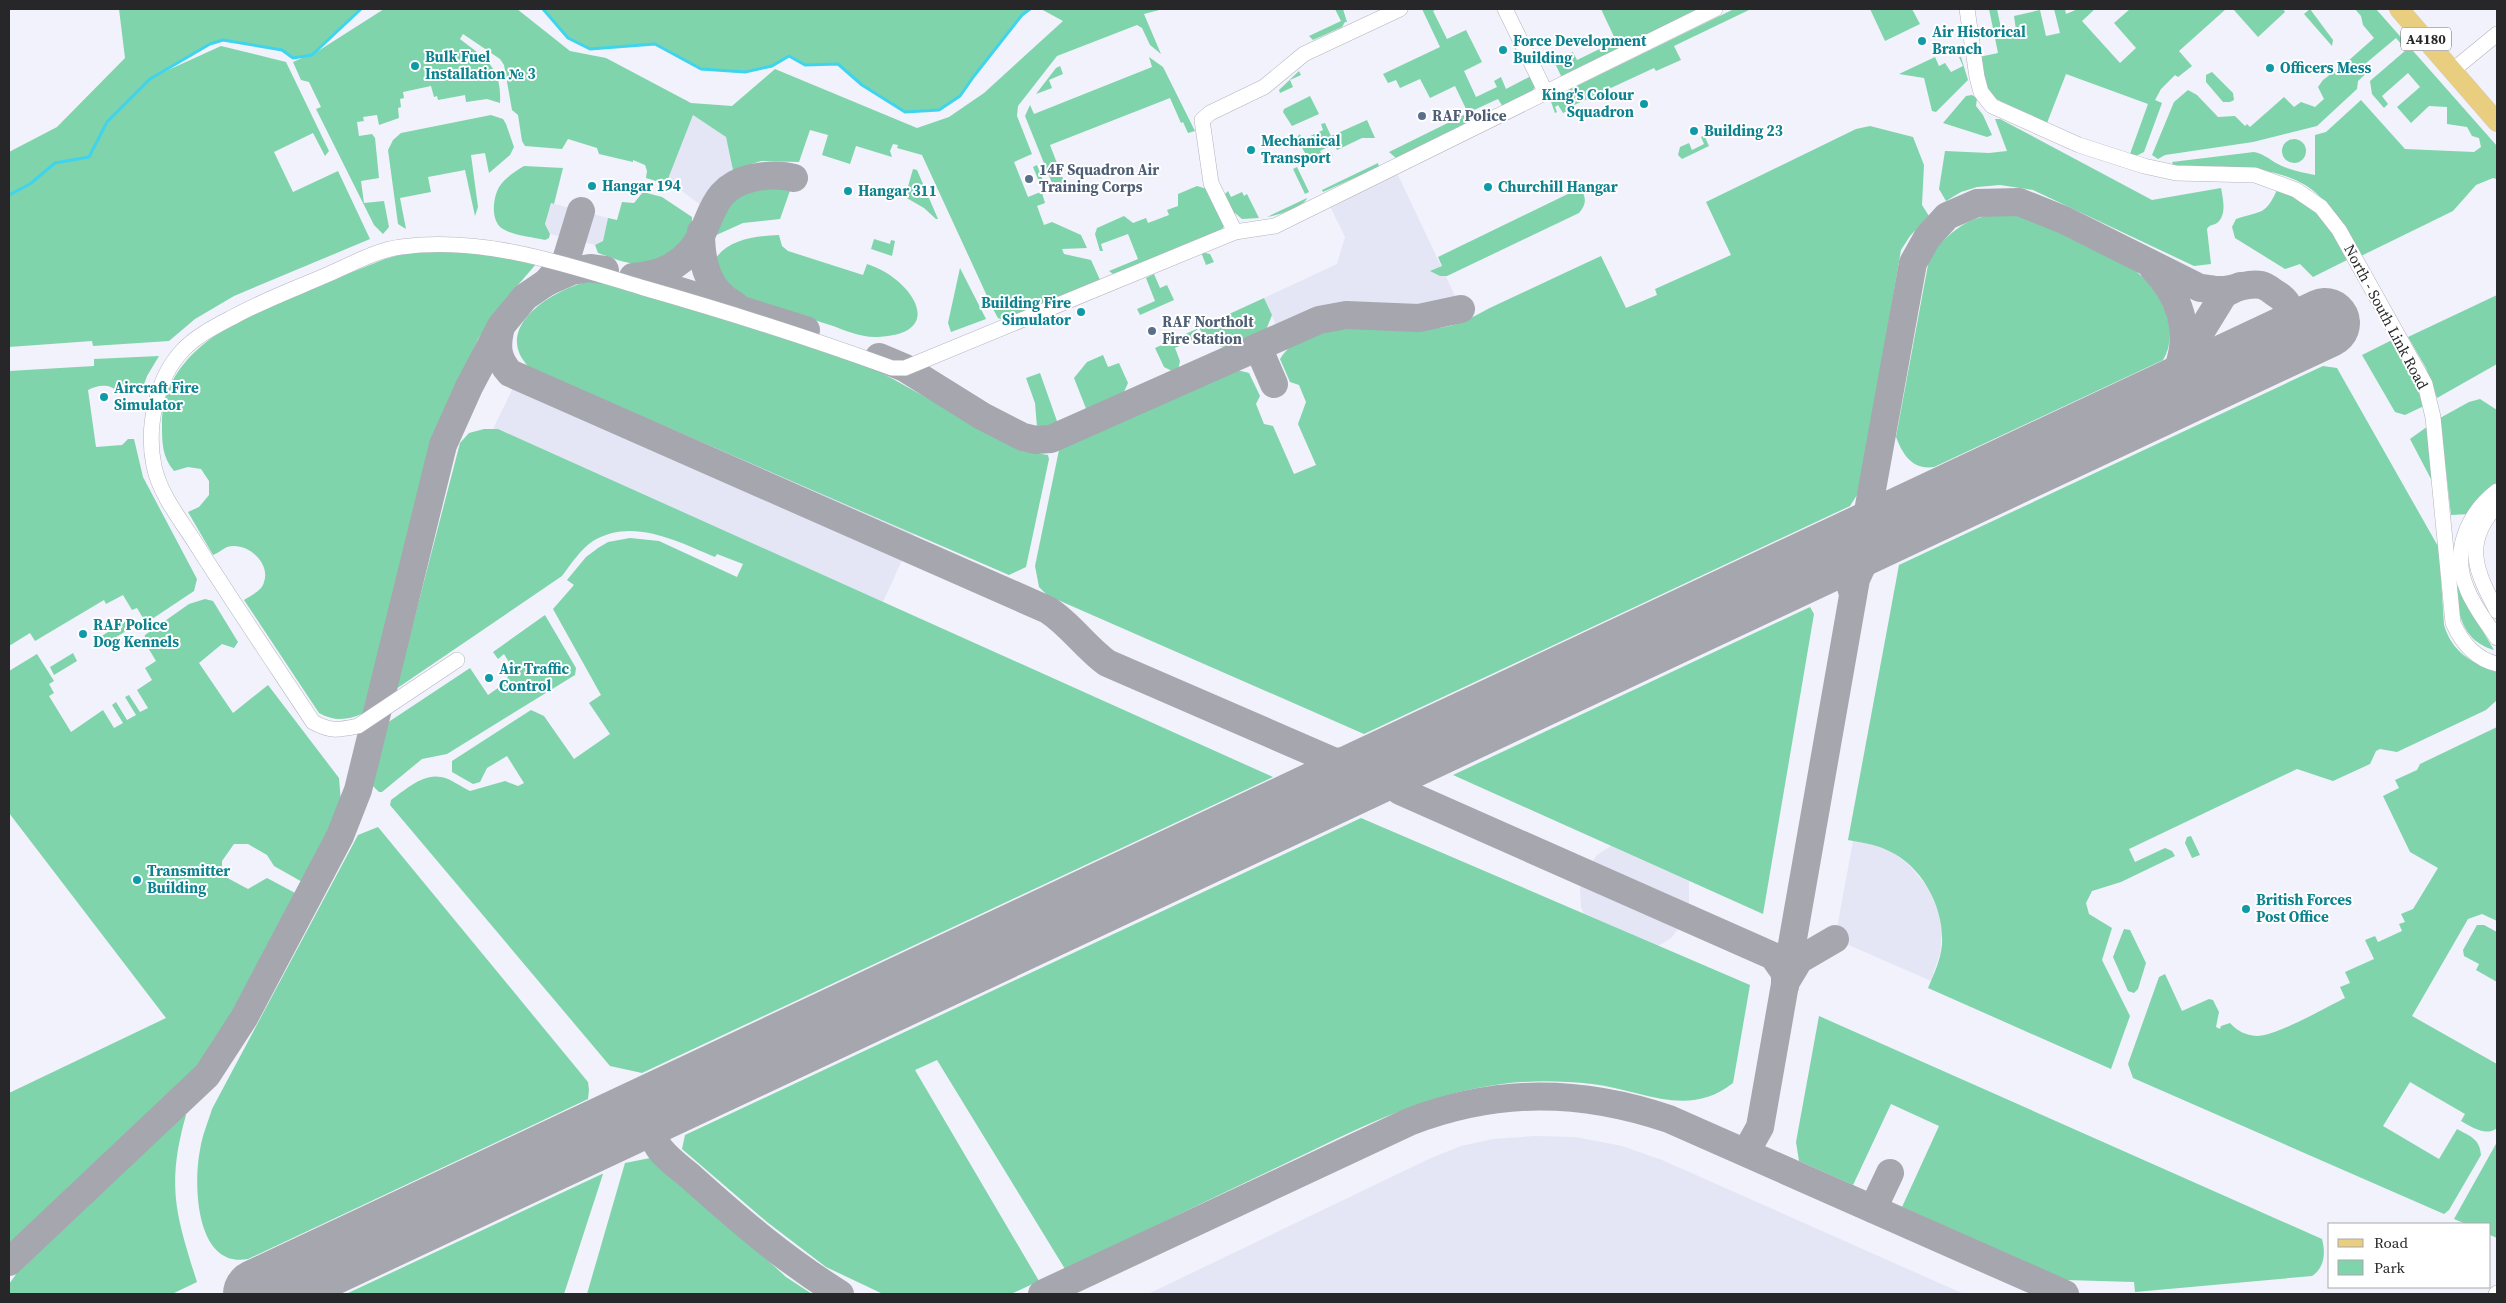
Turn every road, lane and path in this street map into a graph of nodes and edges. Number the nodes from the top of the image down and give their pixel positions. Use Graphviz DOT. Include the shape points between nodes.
graph roads {
  1 [pos="1400,9"];
  2 [pos="1505,9"];
  3 [pos="1715,9"];
  4 [pos="1967,9"];
  5 [pos="2399,9"];
  6 [pos="2497,34"];
  7 [pos="2453,70"];
  8 [pos="1546,92"];
  9 [pos="2497,122"];
  10 [pos="1235,232"];
  11 [pos="2497,491"];
  12 [pos="2497,506"];
  13 [pos="2497,611"];
  14 [pos="2497,638"];
  15 [pos="457,660"];
  16 [pos="2497,664"];
  1 -- 10 [label="street" via="1304,54 1264,87 1202,120 1211,183"];
  2 -- 8 [label="street"];
  3 -- 8 [label="street"];
  4 -- 16 [label="street, North - South Link Road" via="1981,92 1992,106 2079,145 2159,170 2255,175 2296,190 2321,207 2339,230 2426,384 2433,417 2453,623 2470,650"];
  5 -- 7 [label="main road, A4180"];
  6 -- 7 [label="street"];
  7 -- 9 [label="main road, A4180"];
  8 -- 10 [label="street" via="1275,226"];
  10 -- 15 [label="street" via="902,369 722,310 542,258 483,246 446,244 399,247 354,263 255,305 185,348 170,366 154,410 152,444 161,488 314,722 328,730 358,726"];
  11 -- 14 [label="street" via="2473,516 2465,531 2461,569 2467,590"];
  12 -- 13 [label="street" via="2482,525 2474,556"];
}
